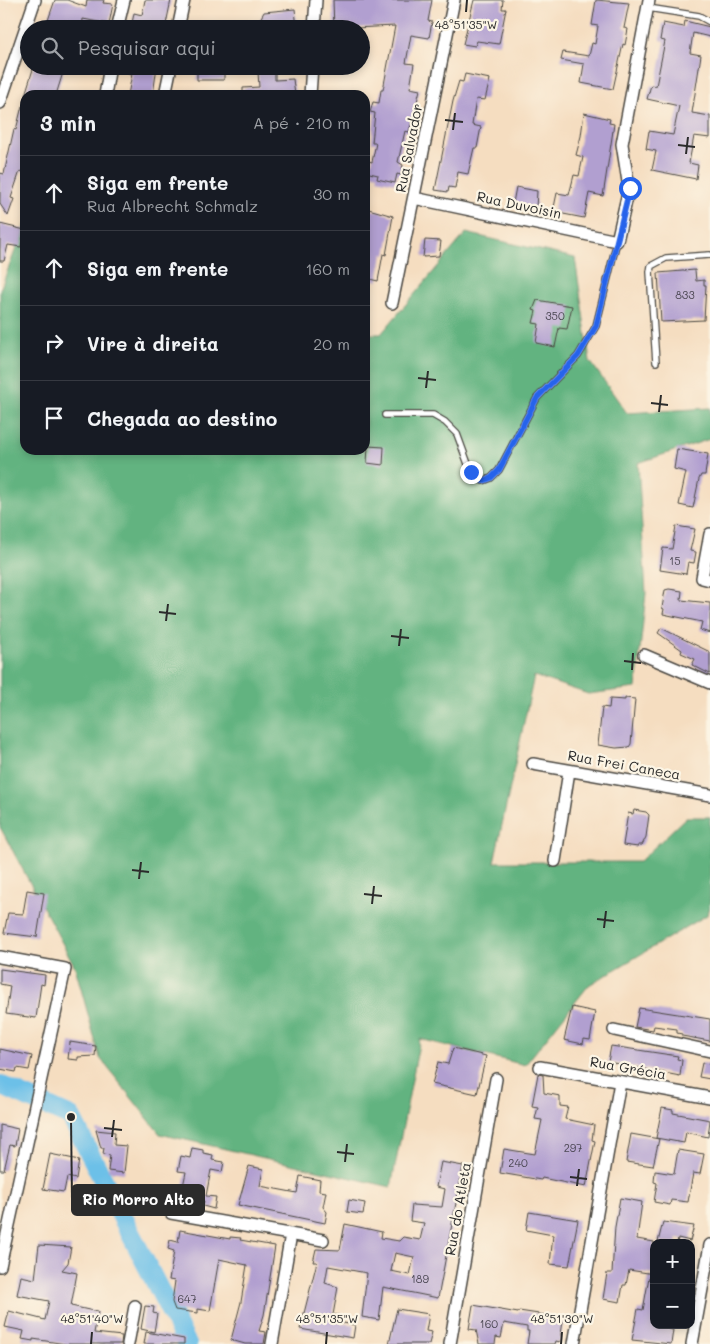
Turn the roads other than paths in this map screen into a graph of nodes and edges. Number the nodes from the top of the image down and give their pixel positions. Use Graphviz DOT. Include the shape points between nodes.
graph roads {
  1 [pos="34,0"];
  2 [pos="124,0"];
  3 [pos="184,0"];
  4 [pos="316,0"];
  5 [pos="454,0"];
  6 [pos="648,4"];
  7 [pos="27,20"];
  8 [pos="119,20"];
  9 [pos="180,20"];
  10 [pos="315,20"];
  11 [pos="710,22"];
  12 [pos="20,42"];
  13 [pos="108,75"];
  14 [pos="169,75"];
  15 [pos="311,75"];
  16 [pos="106,90"];
  17 [pos="166,90"];
  18 [pos="310,90"];
  19 [pos="0,103"];
  20 [pos="414,198"];
  21 [pos="617,241"];
  22 [pos="710,255"];
  23 [pos="392,302"];
  24 [pos="656,362"];
  25 [pos="385,415"];
  26 [pos="710,534"];
  27 [pos="706,579"];
  28 [pos="644,655"];
  29 [pos="710,683"];
  30 [pos="533,764"];
  31 [pos="569,771"];
  32 [pos="710,795"];
  33 [pos="555,861"];
  34 [pos="0,957"];
  35 [pos="614,1030"];
  36 [pos="710,1051"];
  37 [pos="540,1067"];
  38 [pos="496,1080"];
  39 [pos="620,1082"];
  40 [pos="710,1098"];
  41 [pos="171,1213"];
  42 [pos="290,1234"];
  43 [pos="323,1240"];
  44 [pos="710,1245"];
  45 [pos="0,1266"];
  46 [pos="135,1306"];
  47 [pos="128,1344"];
  48 [pos="272,1344"];
  49 [pos="450,1344"];
  50 [pos="574,1344"];
  51 [pos="692,1344"];
  1 -- 7 [label="street"];
  2 -- 8 [label="street"];
  3 -- 9 [label="street"];
  4 -- 10 [label="street"];
  5 -- 20 [label="street, Rua Salvador"];
  6 -- 11 [label="lane" via="699,16"];
  6 -- 21 [label="street" via="622,144 630,188"];
  12 -- 19 [label="street"];
  13 -- 16 [label="street"];
  14 -- 17 [label="street"];
  15 -- 18 [label="street"];
  20 -- 21 [label="street, Rua Duvoisin"];
  20 -- 23 [label="street, Rua Salvador"];
  21 -- 25 [label="lane" via="596,326 578,356 537,398 499,470 491,478 483,481 471,472 456,434 445,422 433,415"];
  22 -- 24 [label="lane" via="666,258 651,266"];
  26 -- 27 [label="street"];
  28 -- 29 [label="street"];
  30 -- 31 [label="street, Rua Frei Caneca"];
  31 -- 32 [label="street, Rua Frei Caneca"];
  31 -- 33 [label="street"];
  34 -- 45 [label="street" via="65,969"];
  35 -- 36 [label="street"];
  37 -- 39 [label="street, Rua Grécia"];
  38 -- 49 [label="street, Rua do Atleta"];
  39 -- 40 [label="street, Rua Grécia"];
  39 -- 50 [label="street"];
  41 -- 42 [label="street"];
  42 -- 43 [label="street"];
  42 -- 48 [label="street"];
  44 -- 51 [label="street"];
  46 -- 47 [label="street"];
}
